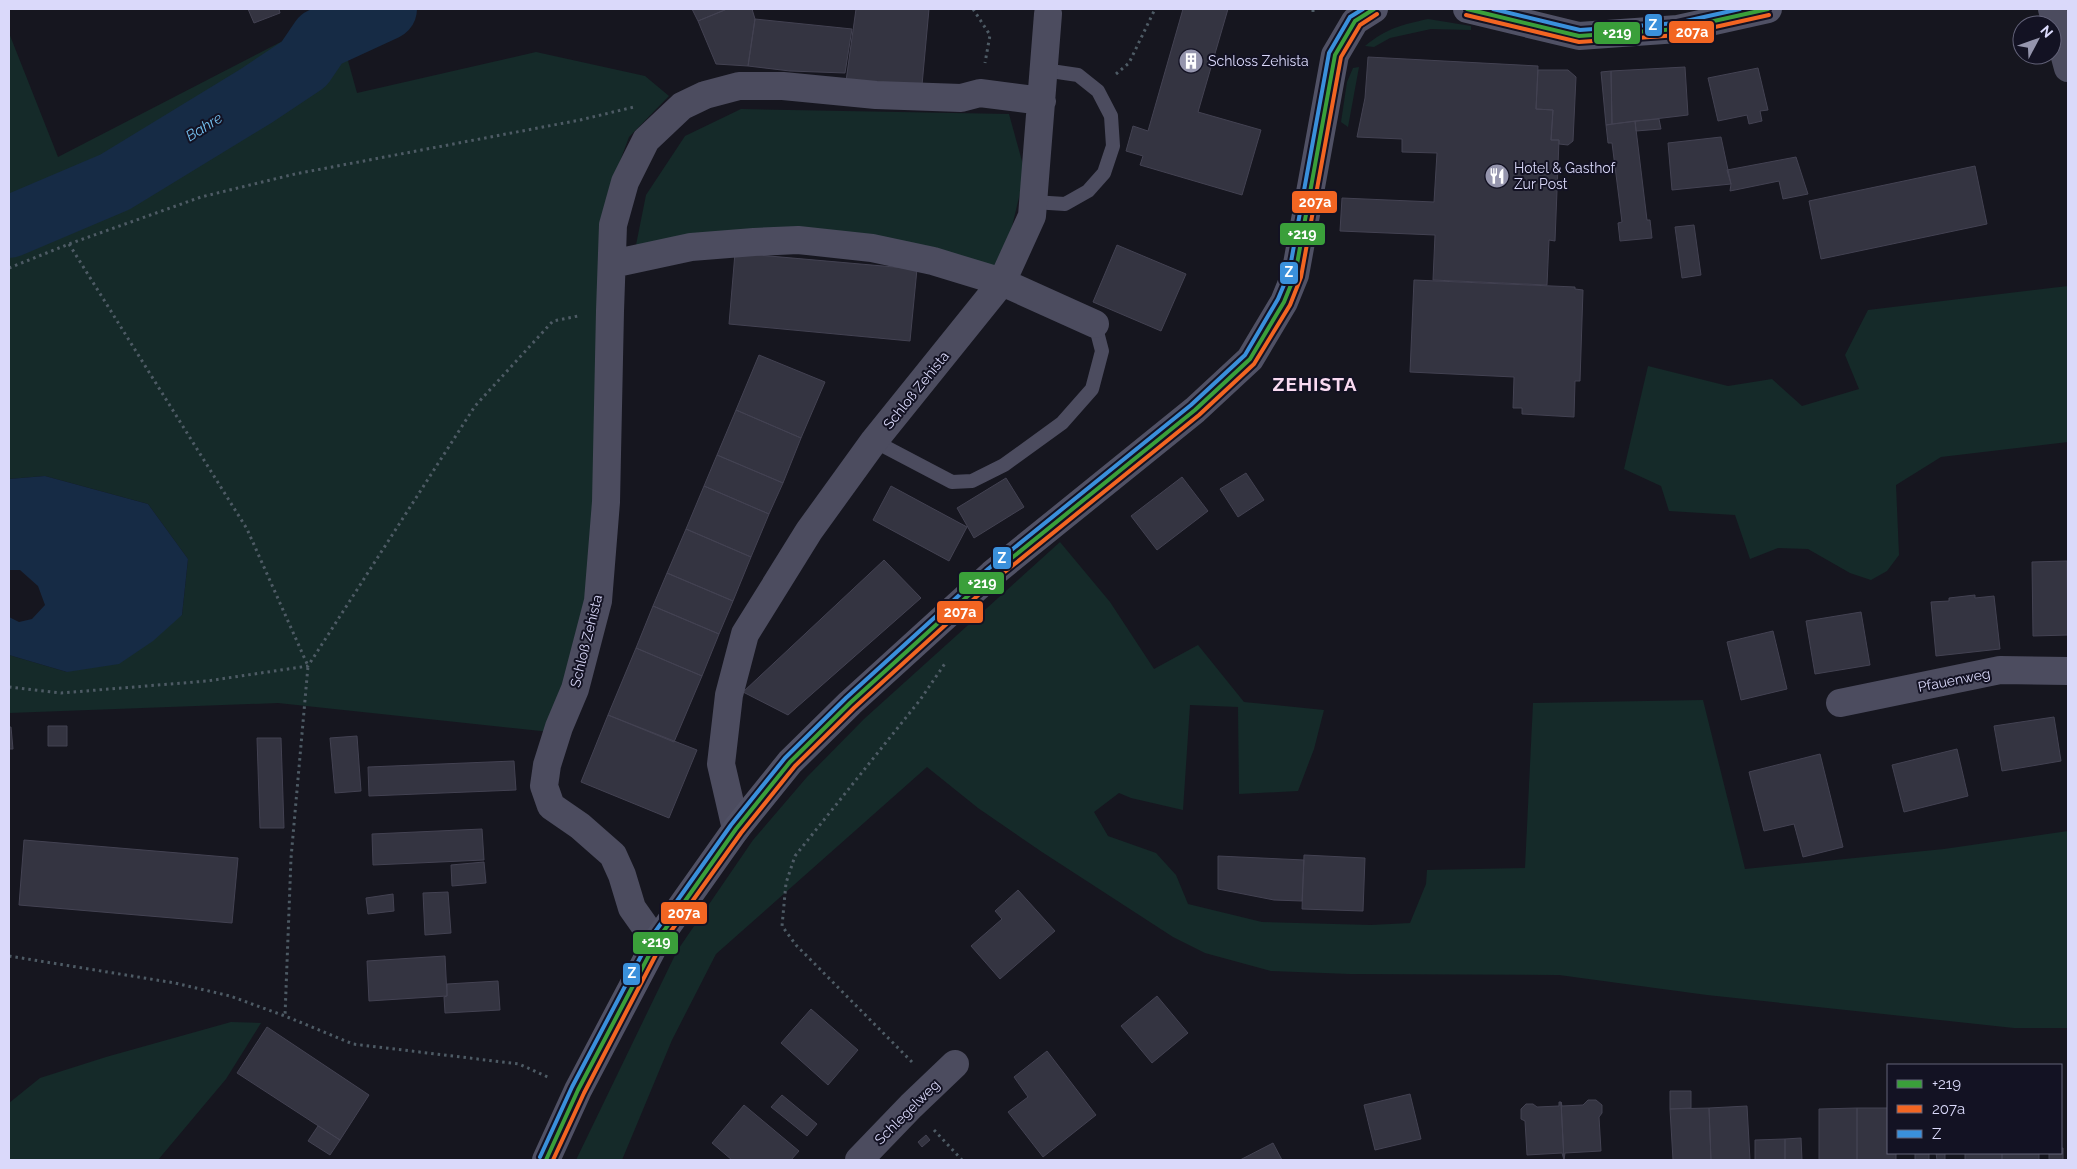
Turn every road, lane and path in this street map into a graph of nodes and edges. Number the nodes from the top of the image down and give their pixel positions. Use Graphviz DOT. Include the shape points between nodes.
graph roads {
  1 [pos="973,9"];
  2 [pos="1155,9"];
  3 [pos="1374,9"];
  4 [pos="1467,9"];
  5 [pos="1768,9"];
  6 [pos="2052,9"];
  7 [pos="1048,14"];
  8 [pos="2068,68"];
  9 [pos="1044,70"];
  10 [pos="1098,91"];
  11 [pos="980,93"];
  12 [pos="1042,101"];
  13 [pos="682,106"];
  14 [pos="1033,202"];
  15 [pos="69,244"];
  16 [pos="612,264"];
  17 [pos="9,268"];
  18 [pos="1002,282"];
  19 [pos="610,311"];
  20 [pos="1094,324"];
  21 [pos="874,441"];
  22 [pos="950,656"];
  23 [pos="308,666"];
  24 [pos="2068,671"];
  25 [pos="9,687"];
  26 [pos="1840,703"];
  27 [pos="736,829"];
  28 [pos="656,942"];
  29 [pos="9,957"];
  30 [pos="285,1016"];
  31 [pos="955,1064"];
  32 [pos="930,1087"];
  33 [pos="578,1090"];
  34 [pos="912,1106"];
  35 [pos="546,1160"];
  36 [pos="859,1160"];
  37 [pos="962,1160"];
  1 -- 11 [label="path" via="990,35"];
  2 -- 10 [label="path" via="1128,63"];
  3 -- 27 [label="main road" via="1355,21 1335,55 1295,275 1284,302 1250,359 1194,410 992,574 850,703 790,762"];
  4 -- 5 [label="main road" via="1579,36 1678,29"];
  6 -- 8 [label="street"];
  7 -- 9 [label="street, Schloß Zehista"];
  9 -- 10 [label="lane" via="1078,75"];
  9 -- 12 [label="street, Schloß Zehista"];
  10 -- 14 [label="lane" via="1111,116 1112,146 1104,173 1088,190 1065,204"];
  11 -- 12 [label="street, Schloß Zehista"];
  11 -- 13 [label="street, Schloß Zehista" via="961,98 739,86 705,94"];
  12 -- 14 [label="street, Schloß Zehista"];
  13 -- 15 [label="path" via="630,107 580,120 295,174 201,197"];
  13 -- 16 [label="street, Schloß Zehista" via="646,140 625,182 614,225"];
  14 -- 18 [label="street, Schloß Zehista" via="1032,216"];
  15 -- 17 [label="path"];
  15 -- 23 [label="path" via="247,529"];
  16 -- 18 [label="street" via="691,247 798,240 872,248 933,260"];
  16 -- 19 [label="street, Schloß Zehista"];
  18 -- 20 [label="street"];
  18 -- 21 [label="street, Schloß Zehista"];
  19 -- 23 [label="path" via="553,321 475,406"];
  19 -- 28 [label="street, Schloß Zehista" via="606,502 598,601 575,689 547,765 544,786 551,806 613,855 632,908"];
  20 -- 21 [label="lane" via="1102,351 1092,389 1062,423 972,482 952,482"];
  21 -- 27 [label="street, Schloß Zehista" via="809,531 746,634 729,695 721,764"];
  22 -- 32 [label="path" via="920,700 795,856 786,882 782,926 796,945 907,1055"];
  23 -- 25 [label="path" via="207,681 61,693"];
  23 -- 30 [label="path" via="291,858"];
  24 -- 26 [label="street, Pfauenweg" via="2000,670"];
  27 -- 28 [label="main road"];
  28 -- 33 [label="main road"];
  29 -- 30 [label="path" via="175,983 230,996"];
  30 -- 33 [label="path" via="353,1044 519,1064"];
  31 -- 32 [label="street, Schlegelweg"];
  32 -- 34 [label="street, Schlegelweg"];
  33 -- 35 [label="main road"];
  34 -- 36 [label="street, Schlegelweg"];
  34 -- 37 [label="path"];
}
